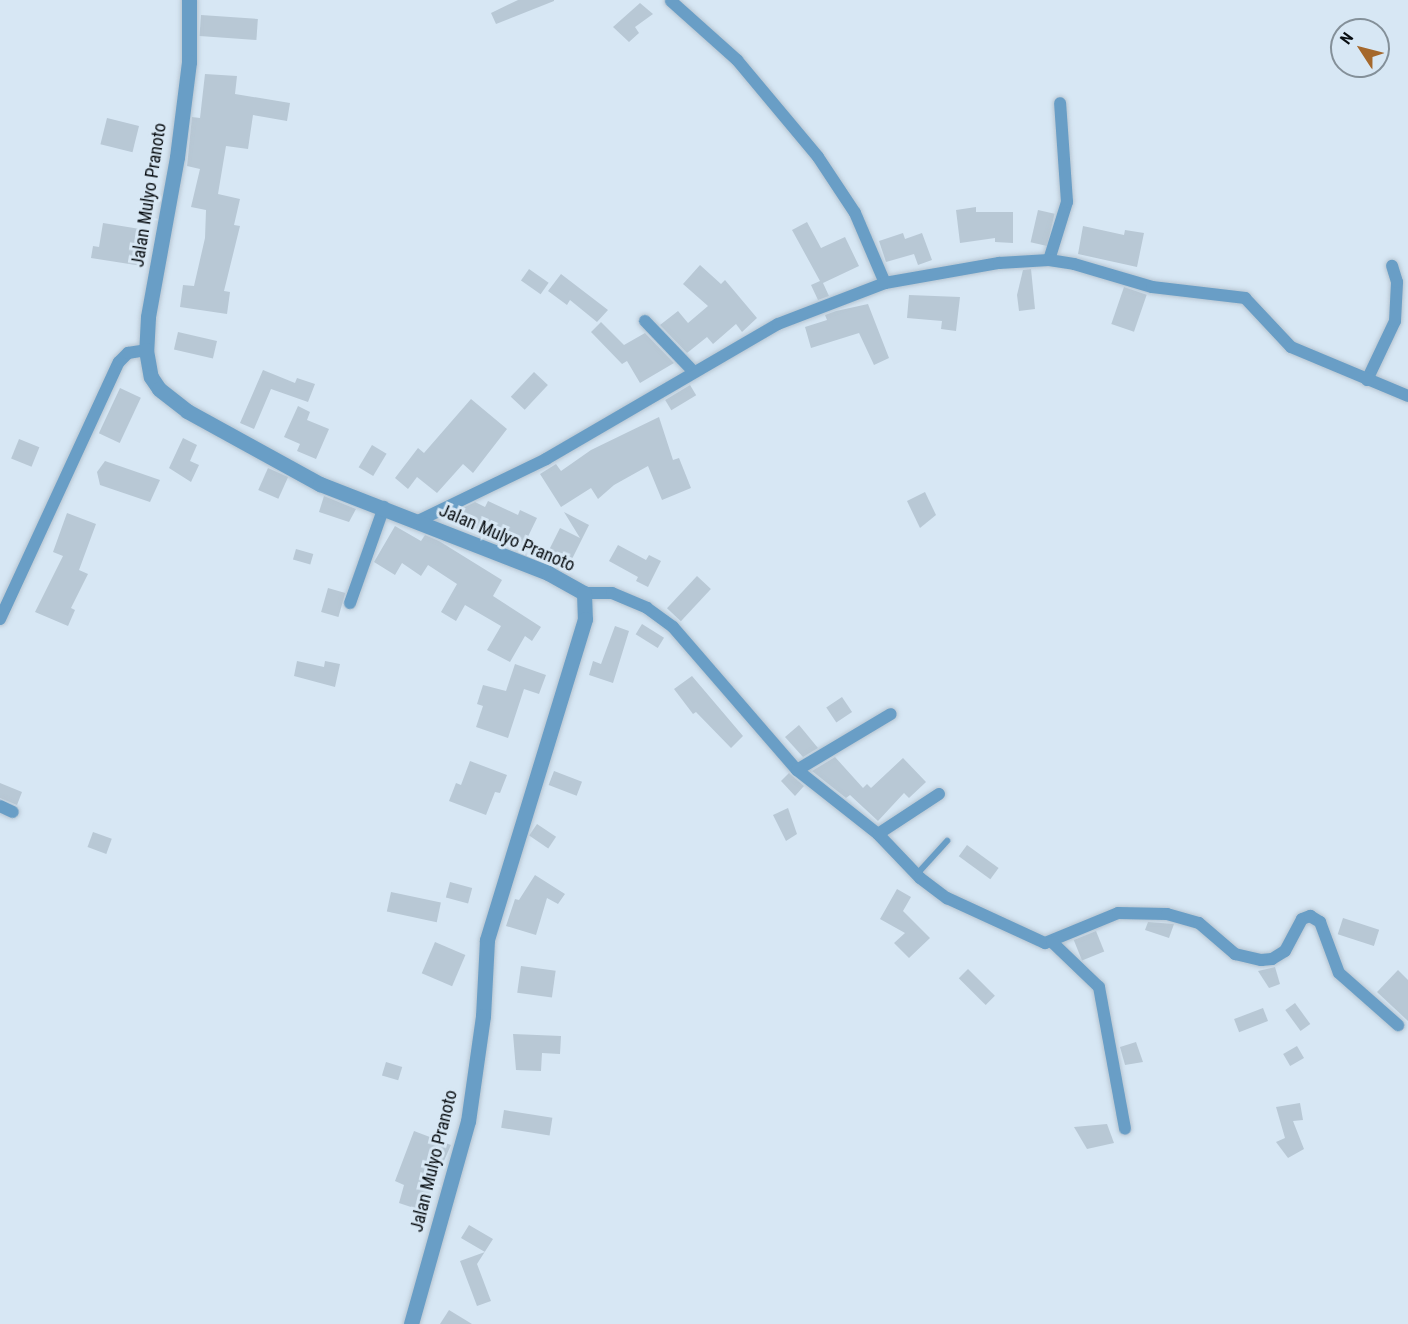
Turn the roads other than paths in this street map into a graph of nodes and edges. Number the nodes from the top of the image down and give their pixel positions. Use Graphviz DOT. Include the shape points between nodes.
graph roads {
  1 [pos="189,0"];
  2 [pos="671,1"];
  3 [pos="1060,103"];
  4 [pos="1049,260"];
  5 [pos="1392,266"];
  6 [pos="885,283"];
  7 [pos="645,321"];
  8 [pos="146,350"];
  9 [pos="693,371"];
  10 [pos="1367,380"];
  11 [pos="1408,396"];
  12 [pos="384,507"];
  13 [pos="418,521"];
  14 [pos="584,593"];
  15 [pos="350,603"];
  16 [pos="0,619"];
  17 [pos="891,714"];
  18 [pos="797,770"];
  19 [pos="939,794"];
  20 [pos="0,806"];
  21 [pos="13,812"];
  22 [pos="878,834"];
  23 [pos="947,841"];
  24 [pos="916,874"];
  25 [pos="1052,942"];
  26 [pos="1398,1025"];
  27 [pos="1125,1129"];
  28 [pos="411,1324"];
  1 -- 8 [label="street, Jalan Mulyo Pranoto" via="186,86"];
  2 -- 6 [label="street" via="737,60 818,158 855,213"];
  3 -- 4 [label="street" via="1067,202"];
  4 -- 6 [label="street" via="999,263"];
  4 -- 10 [label="street" via="1163,289 1227,293 1245,298 1292,347"];
  5 -- 10 [label="street" via="1397,282 1395,321"];
  6 -- 9 [label="street" via="778,324"];
  7 -- 9 [label="street"];
  8 -- 12 [label="street, Jalan Mulyo Pranoto" via="151,377 159,389 187,411 320,484"];
  8 -- 16 [label="street" via="128,353 119,362"];
  9 -- 13 [label="street" via="546,459"];
  10 -- 11 [label="street"];
  12 -- 13 [label="street, Jalan Mulyo Pranoto"];
  12 -- 15 [label="street"];
  13 -- 14 [label="street, Jalan Mulyo Pranoto" via="548,573"];
  14 -- 18 [label="street" via="612,593 647,608 673,627"];
  14 -- 28 [label="street, Jalan Mulyo Pranoto" via="585,619 487,940 483,1016 468,1120"];
  17 -- 18 [label="street"];
  18 -- 22 [label="street"];
  19 -- 22 [label="street"];
  20 -- 21 [label="street"];
  22 -- 24 [label="street"];
  23 -- 24 [label="lane"];
  24 -- 25 [label="street" via="940,894 989,920 1034,940"];
  25 -- 26 [label="street" via="1095,920 1141,910 1188,918 1235,954 1248,959 1272,959 1285,951 1302,919 1310,916 1320,922 1340,973"];
  25 -- 27 [label="street" via="1099,987"];
}
